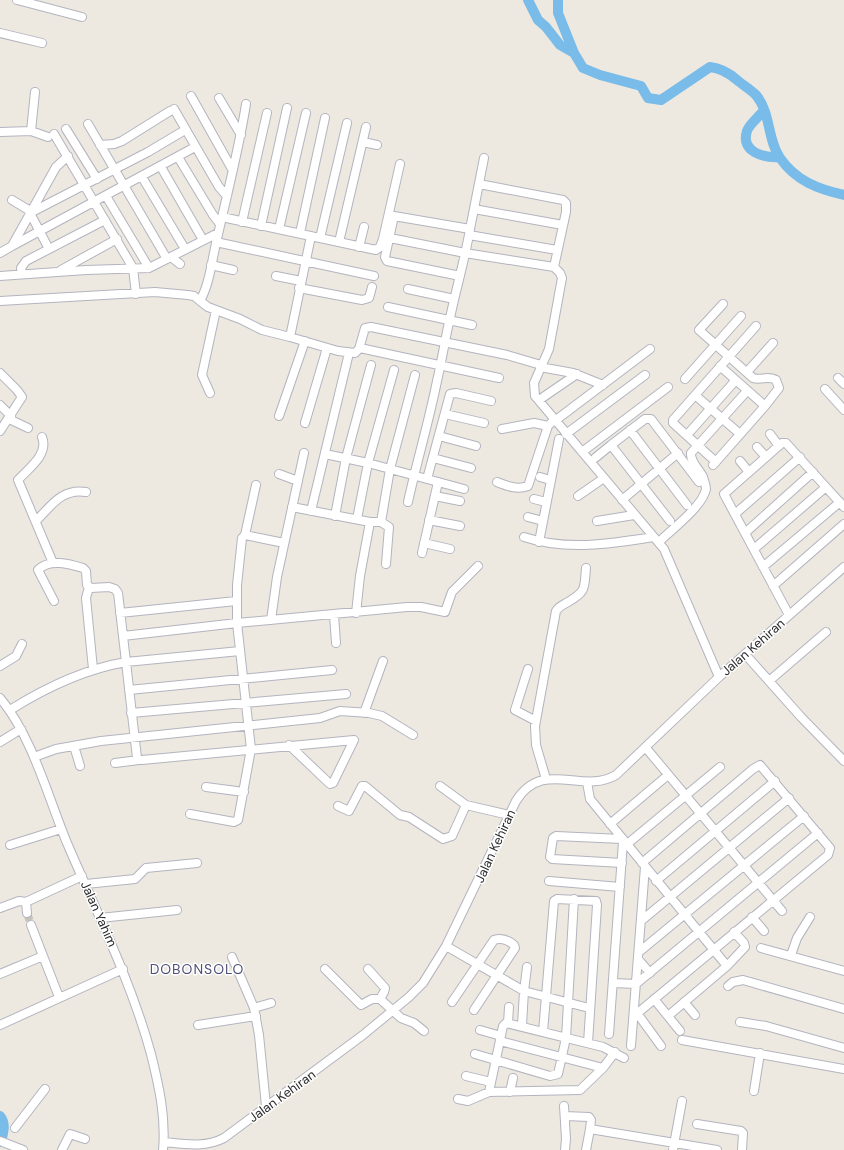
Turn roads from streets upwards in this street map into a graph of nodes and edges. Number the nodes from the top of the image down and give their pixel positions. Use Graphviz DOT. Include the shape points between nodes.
graph roads {
  1 [pos="17,0"];
  2 [pos="82,17"];
  3 [pos="0,33"];
  4 [pos="42,43"];
  5 [pos="35,92"];
  6 [pos="191,96"];
  7 [pos="219,98"];
  8 [pos="246,104"];
  9 [pos="287,108"];
  10 [pos="267,113"];
  11 [pos="306,113"];
  12 [pos="325,118"];
  13 [pos="346,123"];
  14 [pos="88,124"];
  15 [pos="366,127"];
  16 [pos="66,129"];
  17 [pos="185,130"];
  18 [pos="31,131"];
  19 [pos="0,132"];
  20 [pos="241,135"];
  21 [pos="363,142"];
  22 [pos="100,144"];
  23 [pos="377,145"];
  24 [pos="195,147"];
  25 [pos="68,156"];
  26 [pos="178,157"];
  27 [pos="484,158"];
  28 [pos="400,164"];
  29 [pos="161,167"];
  30 [pos="114,169"];
  31 [pos="232,169"];
  32 [pos="142,177"];
  33 [pos="97,179"];
  34 [pos="479,184"];
  35 [pos="85,185"];
  36 [pos="125,186"];
  37 [pos="106,196"];
  38 [pos="226,196"];
  39 [pos="12,200"];
  40 [pos="95,202"];
  41 [pos="474,209"];
  42 [pos="31,213"];
  43 [pos="105,220"];
  44 [pos="221,221"];
  45 [pos="242,222"];
  46 [pos="563,225"];
  47 [pos="261,226"];
  48 [pos="364,227"];
  49 [pos="279,229"];
  50 [pos="40,232"];
  51 [pos="470,232"];
  52 [pos="218,233"];
  53 [pos="300,233"];
  54 [pos="311,236"];
  55 [pos="320,238"];
  56 [pos="390,238"];
  57 [pos="117,239"];
  58 [pos="203,240"];
  59 [pos="216,242"];
  60 [pos="339,242"];
  61 [pos="12,246"];
  62 [pos="359,247"];
  63 [pos="49,249"];
  64 [pos="185,249"];
  65 [pos="557,250"];
  66 [pos="0,253"];
  67 [pos="465,253"];
  68 [pos="169,258"];
  69 [pos="305,261"];
  70 [pos="180,264"];
  71 [pos="211,265"];
  72 [pos="554,267"];
  73 [pos="133,268"];
  74 [pos="149,268"];
  75 [pos="233,270"];
  76 [pos="59,272"];
  77 [pos="22,274"];
  78 [pos="0,276"];
  79 [pos="276,276"];
  80 [pos="374,276"];
  81 [pos="460,276"];
  82 [pos="300,285"];
  83 [pos="372,287"];
  84 [pos="408,289"];
  85 [pos="136,294"];
  86 [pos="454,299"];
  87 [pos="0,301"];
  88 [pos="200,301"];
  89 [pos="723,304"];
  90 [pos="388,307"];
  91 [pos="216,310"];
  92 [pos="741,316"];
  93 [pos="449,319"];
  94 [pos="472,325"];
  95 [pos="756,326"];
  96 [pos="290,337"];
  97 [pos="304,341"];
  98 [pos="444,343"];
  99 [pos="773,343"];
  100 [pos="715,345"];
  101 [pos="327,348"];
  102 [pos="360,348"];
  103 [pos="650,349"];
  104 [pos="349,353"];
  105 [pos="728,356"];
  106 [pos="440,365"];
  107 [pos="371,366"];
  108 [pos="540,366"];
  109 [pos="720,366"];
  110 [pos="394,370"];
  111 [pos="747,372"];
  112 [pos="0,373"];
  113 [pos="577,374"];
  114 [pos="415,375"];
  115 [pos="645,375"];
  116 [pos="499,378"];
  117 [pos="685,379"];
  118 [pos="735,380"];
  119 [pos="603,384"];
  120 [pos="668,387"];
  121 [pos="825,389"];
  122 [pos="747,391"];
  123 [pos="210,393"];
  124 [pos="695,395"];
  125 [pos="539,400"];
  126 [pos="491,401"];
  127 [pos="0,405"];
  128 [pos="765,406"];
  129 [pos="710,409"];
  130 [pos="844,410"];
  131 [pos="445,414"];
  132 [pos="279,416"];
  133 [pos="10,417"];
  134 [pos="722,419"];
  135 [pos="555,420"];
  136 [pos="305,423"];
  137 [pos="484,423"];
  138 [pos="548,426"];
  139 [pos="28,428"];
  140 [pos="502,429"];
  141 [pos="0,430"];
  142 [pos="630,430"];
  143 [pos="740,434"];
  144 [pos="770,434"];
  145 [pos="687,435"];
  146 [pos="439,436"];
  147 [pos="563,436"];
  148 [pos="42,437"];
  149 [pos="612,445"];
  150 [pos="698,445"];
  151 [pos="476,446"];
  152 [pos="779,446"];
  153 [pos="757,447"];
  154 [pos="582,452"];
  155 [pos="304,453"];
  156 [pos="678,453"];
  157 [pos="325,454"];
  158 [pos="766,457"];
  159 [pos="800,457"];
  160 [pos="346,458"];
  161 [pos="433,458"];
  162 [pos="595,458"];
  163 [pos="740,461"];
  164 [pos="368,463"];
  165 [pos="471,468"];
  166 [pos="390,469"];
  167 [pos="659,469"];
  168 [pos="749,472"];
  169 [pos="813,472"];
  170 [pos="279,474"];
  171 [pos="414,476"];
  172 [pos="540,477"];
  173 [pos="604,478"];
  174 [pos="427,479"];
  175 [pos="550,480"];
  176 [pos="298,481"];
  177 [pos="438,482"];
  178 [pos="497,482"];
  179 [pos="699,482"];
  180 [pos="641,484"];
  181 [pos="256,485"];
  182 [pos="826,487"];
  183 [pos="464,489"];
  184 [pos="86,492"];
  185 [pos="435,496"];
  186 [pos="578,496"];
  187 [pos="534,499"];
  188 [pos="622,500"];
  189 [pos="460,501"];
  190 [pos="408,502"];
  191 [pos="546,502"];
  192 [pos="687,505"];
  193 [pos="842,505"];
  194 [pos="292,507"];
  195 [pos="311,511"];
  196 [pos="735,514"];
  197 [pos="634,515"];
  198 [pos="335,516"];
  199 [pos="528,517"];
  200 [pos="357,519"];
  201 [pos="429,520"];
  202 [pos="597,520"];
  203 [pos="36,521"];
  204 [pos="543,521"];
  205 [pos="670,521"];
  206 [pos="370,522"];
  207 [pos="381,522"];
  208 [pos="844,524"];
  209 [pos="460,526"];
  210 [pos="745,533"];
  211 [pos="245,535"];
  212 [pos="524,537"];
  213 [pos="656,539"];
  214 [pos="539,542"];
  215 [pos="284,543"];
  216 [pos="424,543"];
  217 [pos="450,549"];
  218 [pos="754,549"];
  219 [pos="422,553"];
  220 [pos="53,563"];
  221 [pos="386,564"];
  222 [pos="478,566"];
  223 [pos="844,566"];
  224 [pos="763,567"];
  225 [pos="586,568"];
  226 [pos="773,586"];
  227 [pos="89,587"];
  228 [pos="54,601"];
  229 [pos="236,601"];
  230 [pos="120,613"];
  231 [pos="356,613"];
  232 [pos="334,615"];
  233 [pos="789,615"];
  234 [pos="271,620"];
  235 [pos="237,623"];
  236 [pos="826,632"];
  237 [pos="123,636"];
  238 [pos="336,643"];
  239 [pos="22,644"];
  240 [pos="240,651"];
  241 [pos="745,654"];
  242 [pos="383,661"];
  243 [pos="126,662"];
  244 [pos="0,666"];
  245 [pos="93,669"];
  246 [pos="528,669"];
  247 [pos="332,670"];
  248 [pos="719,677"];
  249 [pos="243,679"];
  250 [pos="769,680"];
  251 [pos="129,690"];
  252 [pos="346,694"];
  253 [pos="0,698"];
  254 [pos="245,702"];
  255 [pos="10,710"];
  256 [pos="131,713"];
  257 [pos="364,713"];
  258 [pos="536,720"];
  259 [pos="248,725"];
  260 [pos="21,729"];
  261 [pos="413,735"];
  262 [pos="134,737"];
  263 [pos="0,742"];
  264 [pos="289,745"];
  265 [pos="74,746"];
  266 [pos="251,748"];
  267 [pos="646,748"];
  268 [pos="34,757"];
  269 [pos="139,760"];
  270 [pos="844,761"];
  271 [pos="115,763"];
  272 [pos="80,766"];
  273 [pos="720,766"];
  274 [pos="668,775"];
  275 [pos="546,779"];
  276 [pos="775,781"];
  277 [pos="587,782"];
  278 [pos="440,786"];
  279 [pos="206,787"];
  280 [pos="244,792"];
  281 [pos="686,796"];
  282 [pos="789,798"];
  283 [pos="466,805"];
  284 [pos="338,806"];
  285 [pos="190,814"];
  286 [pos="701,814"];
  287 [pos="509,815"];
  288 [pos="804,816"];
  289 [pos="610,824"];
  290 [pos="62,829"];
  291 [pos="715,831"];
  292 [pos="818,833"];
  293 [pos="624,842"];
  294 [pos="10,845"];
  295 [pos="730,849"];
  296 [pos="197,863"];
  297 [pos="622,863"];
  298 [pos="643,865"];
  299 [pos="745,867"];
  300 [pos="82,876"];
  301 [pos="549,881"];
  302 [pos="656,881"];
  303 [pos="759,883"];
  304 [pos="86,884"];
  305 [pos="620,887"];
  306 [pos="670,898"];
  307 [pos="574,899"];
  308 [pos="773,900"];
  309 [pos="26,902"];
  310 [pos="0,908"];
  311 [pos="177,910"];
  312 [pos="782,911"];
  313 [pos="27,912"];
  314 [pos="685,915"];
  315 [pos="752,917"];
  316 [pos="810,917"];
  317 [pos="100,918"];
  318 [pos="31,925"];
  319 [pos="641,925"];
  320 [pos="764,930"];
  321 [pos="699,932"];
  322 [pos="734,932"];
  323 [pos="652,942"];
  324 [pos="446,946"];
  325 [pos="761,948"];
  326 [pos="713,950"];
  327 [pos="791,955"];
  328 [pos="43,956"];
  329 [pos="638,956"];
  330 [pos="232,957"];
  331 [pos="477,965"];
  332 [pos="727,966"];
  333 [pos="527,967"];
  334 [pos="123,969"];
  335 [pos="325,969"];
  336 [pos="368,969"];
  337 [pos="844,971"];
  338 [pos="650,973"];
  339 [pos="0,974"];
  340 [pos="497,977"];
  341 [pos="613,983"];
  342 [pos="636,984"];
  343 [pos="728,986"];
  344 [pos="524,991"];
  345 [pos="546,997"];
  346 [pos="59,998"];
  347 [pos="380,999"];
  348 [pos="654,999"];
  349 [pos="452,1002"];
  350 [pos="684,1002"];
  351 [pos="272,1003"];
  352 [pos="568,1003"];
  353 [pos="509,1007"];
  354 [pos="590,1008"];
  355 [pos="844,1009"];
  356 [pos="474,1010"];
  357 [pos="255,1012"];
  358 [pos="392,1012"];
  359 [pos="636,1014"];
  360 [pos="695,1015"];
  361 [pos="668,1016"];
  362 [pos="740,1022"];
  363 [pos="508,1023"];
  364 [pos="0,1024"];
  365 [pos="198,1025"];
  366 [pos="522,1025"];
  367 [pos="480,1030"];
  368 [pos="424,1031"];
  369 [pos="680,1031"];
  370 [pos="544,1032"];
  371 [pos="609,1034"];
  372 [pos="566,1038"];
  373 [pos="501,1039"];
  374 [pos="682,1040"];
  375 [pos="588,1043"];
  376 [pos="631,1046"];
  377 [pos="661,1046"];
  378 [pos="844,1048"];
  379 [pos="615,1052"];
  380 [pos="760,1053"];
  381 [pos="475,1054"];
  382 [pos="562,1057"];
  383 [pos="624,1058"];
  384 [pos="496,1061"];
  385 [pos="603,1068"];
  386 [pos="844,1069"];
  387 [pos="466,1076"];
  388 [pos="513,1078"];
  389 [pos="491,1082"];
  390 [pos="45,1089"];
  391 [pos="754,1091"];
  392 [pos="489,1092"];
  393 [pos="510,1092"];
  394 [pos="458,1099"];
  395 [pos="682,1101"];
  396 [pos="266,1106"];
  397 [pos="564,1106"];
  398 [pos="565,1116"];
  399 [pos="697,1124"];
  400 [pos="15,1128"];
  401 [pos="590,1129"];
  402 [pos="85,1139"];
  403 [pos="0,1141"];
  404 [pos="164,1146"];
  405 [pos="674,1146"];
  406 [pos="20,1149"];
  407 [pos="62,1150"];
  408 [pos="565,1150"];
  409 [pos="586,1150"];
  410 [pos="717,1150"];
  411 [pos="742,1150"];
  1 -- 2 [label="street"];
  3 -- 4 [label="street"];
  5 -- 18 [label="street"];
  6 -- 31 [label="street"];
  7 -- 20 [label="street"];
  8 -- 20 [label="street"];
  9 -- 47 [label="street"];
  10 -- 45 [label="street"];
  11 -- 49 [label="street"];
  12 -- 53 [label="street"];
  13 -- 55 [label="street"];
  14 -- 22 [label="street"];
  15 -- 21 [label="street"];
  16 -- 33 [label="street"];
  17 -- 22 [label="street" via="172,110 122,142"];
  17 -- 24 [label="street"];
  17 -- 30 [label="street"];
  18 -- 19 [label="street"];
  18 -- 25 [label="street" via="51,136"];
  20 -- 31 [label="street"];
  21 -- 23 [label="street"];
  21 -- 60 [label="street"];
  22 -- 30 [label="street"];
  24 -- 26 [label="street"];
  24 -- 38 [label="street"];
  25 -- 35 [label="street"];
  25 -- 42 [label="street" via="56,167"];
  26 -- 29 [label="street"];
  26 -- 44 [label="street" via="213,216"];
  27 -- 34 [label="street"];
  28 -- 62 [label="street" via="380,247 376,250"];
  29 -- 32 [label="street"];
  29 -- 58 [label="street"];
  30 -- 33 [label="street"];
  30 -- 36 [label="street"];
  31 -- 38 [label="street"];
  32 -- 36 [label="street"];
  32 -- 64 [label="street"];
  33 -- 35 [label="street"];
  34 -- 41 [label="street"];
  34 -- 46 [label="street" via="563,200 566,203 566,212"];
  35 -- 40 [label="street"];
  35 -- 42 [label="street"];
  36 -- 37 [label="street"];
  36 -- 68 [label="street"];
  37 -- 40 [label="street"];
  37 -- 74 [label="street"];
  38 -- 44 [label="street"];
  39 -- 42 [label="street"];
  40 -- 43 [label="street"];
  40 -- 50 [label="street"];
  41 -- 46 [label="street"];
  41 -- 51 [label="street"];
  42 -- 50 [label="street"];
  42 -- 61 [label="street"];
  43 -- 57 [label="street"];
  43 -- 63 [label="street"];
  44 -- 45 [label="street"];
  44 -- 52 [label="street"];
  45 -- 47 [label="street"];
  46 -- 65 [label="street"];
  47 -- 49 [label="street"];
  48 -- 62 [label="street"];
  49 -- 53 [label="street"];
  50 -- 61 [label="street"];
  50 -- 63 [label="street"];
  51 -- 56 [label="street" via="398,216 394,218"];
  51 -- 65 [label="street"];
  51 -- 67 [label="street"];
  52 -- 58 [label="street"];
  52 -- 59 [label="street"];
  53 -- 54 [label="street"];
  54 -- 55 [label="street"];
  54 -- 69 [label="street"];
  55 -- 60 [label="street"];
  56 -- 67 [label="street"];
  56 -- 81 [label="street" via="385,257 387,261"];
  57 -- 73 [label="street"];
  57 -- 76 [label="street"];
  58 -- 64 [label="street"];
  59 -- 69 [label="street"];
  59 -- 71 [label="street"];
  60 -- 62 [label="street"];
  61 -- 66 [label="street"];
  63 -- 77 [label="street" via="23,263"];
  64 -- 68 [label="street"];
  65 -- 72 [label="street"];
  67 -- 72 [label="street"];
  67 -- 81 [label="street"];
  68 -- 70 [label="street"];
  68 -- 74 [label="street"];
  69 -- 80 [label="street"];
  69 -- 82 [label="street"];
  71 -- 75 [label="street"];
  71 -- 88 [label="street"];
  72 -- 108 [label="street" via="562,278 549,349"];
  73 -- 74 [label="street"];
  73 -- 76 [label="street"];
  73 -- 85 [label="street"];
  76 -- 77 [label="street"];
  77 -- 78 [label="street"];
  79 -- 82 [label="street"];
  81 -- 86 [label="street"];
  82 -- 83 [label="street" via="358,300 369,298"];
  82 -- 96 [label="street"];
  84 -- 86 [label="street"];
  85 -- 87 [label="street"];
  85 -- 88 [label="street" via="183,294 194,296"];
  86 -- 93 [label="street"];
  88 -- 91 [label="street"];
  89 -- 100 [label="street" via="699,330"];
  90 -- 93 [label="street"];
  91 -- 96 [label="street" via="262,330"];
  91 -- 123 [label="street" via="202,375"];
  92 -- 100 [label="street"];
  93 -- 94 [label="street"];
  93 -- 98 [label="street"];
  95 -- 105 [label="street"];
  96 -- 97 [label="street"];
  97 -- 101 [label="street"];
  97 -- 132 [label="street"];
  98 -- 102 [label="street" via="368,327 364,330"];
  98 -- 106 [label="street"];
  98 -- 108 [label="street" via="507,355"];
  99 -- 111 [label="street"];
  100 -- 105 [label="street"];
  100 -- 117 [label="street"];
  101 -- 104 [label="street"];
  101 -- 136 [label="street"];
  102 -- 104 [label="street" via="358,352"];
  102 -- 106 [label="street"];
  103 -- 119 [label="street"];
  104 -- 157 [label="street"];
  105 -- 109 [label="street"];
  105 -- 111 [label="street"];
  106 -- 116 [label="street"];
  106 -- 171 [label="street"];
  107 -- 160 [label="street"];
  108 -- 113 [label="street"];
  108 -- 125 [label="street" via="533,391"];
  109 -- 118 [label="street"];
  109 -- 124 [label="street"];
  110 -- 164 [label="street"];
  111 -- 128 [label="street" via="757,380 768,377 776,380 778,392"];
  112 -- 133 [label="street" via="22,396"];
  113 -- 119 [label="street"];
  113 -- 125 [label="street"];
  114 -- 166 [label="street"];
  115 -- 147 [label="street"];
  118 -- 122 [label="street"];
  118 -- 129 [label="street"];
  119 -- 135 [label="street"];
  120 -- 154 [label="street"];
  121 -- 130 [label="street"];
  122 -- 128 [label="street"];
  122 -- 134 [label="street"];
  124 -- 129 [label="street"];
  124 -- 145 [label="street" via="673,420 673,423"];
  125 -- 135 [label="street"];
  126 -- 131 [label="street" via="450,394"];
  127 -- 133 [label="street"];
  128 -- 143 [label="street"];
  129 -- 134 [label="street"];
  129 -- 145 [label="street"];
  131 -- 137 [label="street"];
  131 -- 146 [label="street"];
  133 -- 139 [label="street"];
  133 -- 141 [label="street"];
  134 -- 143 [label="street"];
  134 -- 150 [label="street"];
  135 -- 138 [label="street"];
  135 -- 147 [label="street"];
  138 -- 140 [label="street" via="534,424"];
  138 -- 178 [label="street" via="528,486 509,487"];
  142 -- 149 [label="street"];
  142 -- 156 [label="street" via="645,419 651,419"];
  142 -- 167 [label="street"];
  143 -- 150 [label="street" via="714,464"];
  144 -- 152 [label="street"];
  145 -- 150 [label="street"];
  146 -- 151 [label="street"];
  146 -- 161 [label="street"];
  147 -- 154 [label="street"];
  147 -- 175 [label="street"];
  148 -- 203 [label="street" via="45,444 42,453 18,480"];
  149 -- 162 [label="street"];
  149 -- 180 [label="street"];
  150 -- 213 [label="street" via="690,457 702,476 706,491 697,505"];
  152 -- 158 [label="street"];
  152 -- 159 [label="street" via="786,443"];
  153 -- 158 [label="street"];
  154 -- 173 [label="street"];
  155 -- 176 [label="street"];
  156 -- 167 [label="street"];
  156 -- 179 [label="street"];
  157 -- 160 [label="street"];
  157 -- 195 [label="street"];
  158 -- 168 [label="street"];
  159 -- 169 [label="street"];
  159 -- 196 [label="street"];
  160 -- 164 [label="street"];
  160 -- 198 [label="street"];
  161 -- 165 [label="street"];
  161 -- 174 [label="street"];
  163 -- 168 [label="street"];
  164 -- 166 [label="street"];
  164 -- 200 [label="street"];
  166 -- 171 [label="street"];
  166 -- 207 [label="street"];
  167 -- 180 [label="street"];
  167 -- 192 [label="street"];
  168 -- 196 [label="street" via="724,494"];
  169 -- 182 [label="street"];
  169 -- 210 [label="street"];
  170 -- 176 [label="street"];
  171 -- 174 [label="street"];
  171 -- 190 [label="street"];
  172 -- 175 [label="street"];
  173 -- 186 [label="street"];
  173 -- 188 [label="street"];
  174 -- 177 [label="street"];
  175 -- 191 [label="street"];
  176 -- 194 [label="street"];
  177 -- 183 [label="street"];
  177 -- 185 [label="street"];
  180 -- 188 [label="street"];
  180 -- 205 [label="street"];
  181 -- 211 [label="street"];
  182 -- 193 [label="street"];
  182 -- 218 [label="street"];
  184 -- 203 [label="street" via="67,492"];
  185 -- 189 [label="street"];
  185 -- 201 [label="street"];
  187 -- 191 [label="street"];
  188 -- 197 [label="street"];
  191 -- 204 [label="street"];
  193 -- 224 [label="street"];
  194 -- 195 [label="street"];
  194 -- 215 [label="street"];
  195 -- 198 [label="street"];
  196 -- 210 [label="street"];
  197 -- 202 [label="street"];
  197 -- 213 [label="street"];
  198 -- 200 [label="street"];
  199 -- 204 [label="street"];
  200 -- 206 [label="street"];
  201 -- 209 [label="street"];
  201 -- 216 [label="street"];
  203 -- 220 [label="street"];
  204 -- 214 [label="street"];
  206 -- 207 [label="street"];
  206 -- 231 [label="street"];
  207 -- 221 [label="street" via="389,527"];
  208 -- 226 [label="street"];
  210 -- 218 [label="street"];
  211 -- 215 [label="street"];
  211 -- 229 [label="street" via="242,538"];
  212 -- 214 [label="street"];
  213 -- 214 [label="street" via="590,545"];
  213 -- 248 [label="street" via="668,556"];
  215 -- 234 [label="street"];
  216 -- 217 [label="street"];
  216 -- 219 [label="street"];
  218 -- 224 [label="street"];
  220 -- 227 [label="street" via="83,568"];
  220 -- 228 [label="street" via="38,570"];
  222 -- 231 [label="street" via="452,592 445,612 413,607"];
  223 -- 233 [label="street, Jalan Kehiran"];
  224 -- 226 [label="street"];
  225 -- 258 [label="street" via="581,594 556,611"];
  226 -- 233 [label="street"];
  227 -- 230 [label="street" via="115,589 118,593"];
  227 -- 245 [label="street" via="86,598"];
  229 -- 230 [label="street"];
  229 -- 235 [label="street"];
  230 -- 237 [label="street"];
  231 -- 232 [label="street"];
  232 -- 234 [label="street"];
  232 -- 238 [label="street"];
  233 -- 241 [label="street, Jalan Kehiran"];
  234 -- 235 [label="street"];
  235 -- 237 [label="street"];
  235 -- 240 [label="street"];
  236 -- 250 [label="street"];
  237 -- 243 [label="street"];
  239 -- 244 [label="street" via="16,656"];
  240 -- 243 [label="street"];
  240 -- 249 [label="street"];
  241 -- 248 [label="street, Jalan Kehiran"];
  241 -- 250 [label="street"];
  242 -- 257 [label="street"];
  243 -- 245 [label="street"];
  243 -- 251 [label="street"];
  245 -- 255 [label="street"];
  246 -- 258 [label="street" via="516,710"];
  247 -- 249 [label="street"];
  248 -- 267 [label="street, Jalan Kehiran"];
  249 -- 251 [label="street"];
  249 -- 254 [label="street"];
  250 -- 270 [label="street"];
  251 -- 256 [label="street"];
  252 -- 254 [label="street"];
  253 -- 255 [label="street, Jalan Yahim"];
  254 -- 256 [label="street"];
  254 -- 259 [label="street"];
  255 -- 260 [label="street, Jalan Yahim"];
  256 -- 262 [label="street"];
  257 -- 259 [label="street" via="340,711 320,718"];
  257 -- 261 [label="street" via="382,716"];
  258 -- 275 [label="street" via="536,745"];
  259 -- 262 [label="street"];
  259 -- 266 [label="street"];
  260 -- 263 [label="street"];
  260 -- 268 [label="street, Jalan Yahim"];
  262 -- 265 [label="street"];
  262 -- 269 [label="street"];
  264 -- 264 [label="street" via="303,744 354,740 333,783 330,784"];
  264 -- 266 [label="street"];
  265 -- 268 [label="street" via="48,751"];
  265 -- 272 [label="street"];
  266 -- 269 [label="street"];
  266 -- 280 [label="street"];
  267 -- 274 [label="street"];
  267 -- 277 [label="street, Jalan Kehiran" via="608,780"];
  268 -- 290 [label="street, Jalan Yahim"];
  269 -- 271 [label="street"];
  273 -- 281 [label="street"];
  274 -- 281 [label="street"];
  274 -- 289 [label="street"];
  275 -- 277 [label="street, Jalan Kehiran" via="560,778"];
  275 -- 287 [label="street, Jalan Kehiran" via="524,789"];
  276 -- 282 [label="street"];
  276 -- 286 [label="street" via="762,766 758,766"];
  276 -- 291 [label="street"];
  277 -- 289 [label="street" via="590,799"];
  278 -- 283 [label="street"];
  279 -- 280 [label="street"];
  280 -- 285 [label="street" via="237,821"];
  281 -- 286 [label="street"];
  281 -- 293 [label="street"];
  282 -- 288 [label="street"];
  282 -- 295 [label="street"];
  283 -- 284 [label="street" via="452,836 443,839 409,817 400,815 365,786 362,786 349,811"];
  283 -- 287 [label="street"];
  286 -- 291 [label="street"];
  286 -- 298 [label="street"];
  287 -- 324 [label="street, Jalan Kehiran"];
  288 -- 292 [label="street"];
  288 -- 299 [label="street"];
  289 -- 293 [label="street"];
  290 -- 294 [label="street"];
  290 -- 300 [label="street, Jalan Yahim"];
  291 -- 295 [label="street"];
  291 -- 302 [label="street"];
  292 -- 303 [label="street"];
  292 -- 308 [label="street" via="828,844 830,852"];
  293 -- 297 [label="street"];
  293 -- 297 [label="street" via="556,836 553,838 550,857"];
  293 -- 298 [label="street"];
  295 -- 299 [label="street"];
  295 -- 306 [label="street"];
  296 -- 304 [label="street" via="146,868 135,879"];
  297 -- 305 [label="street"];
  298 -- 302 [label="street"];
  298 -- 319 [label="street"];
  299 -- 303 [label="street"];
  299 -- 314 [label="street"];
  300 -- 304 [label="street, Jalan Yahim"];
  300 -- 309 [label="street"];
  301 -- 305 [label="street"];
  302 -- 306 [label="street"];
  303 -- 308 [label="street"];
  303 -- 321 [label="street"];
  304 -- 317 [label="street, Jalan Yahim"];
  305 -- 341 [label="street"];
  306 -- 314 [label="street"];
  306 -- 319 [label="street"];
  307 -- 345 [label="street" via="554,901"];
  307 -- 352 [label="street"];
  307 -- 354 [label="street" via="596,902"];
  308 -- 312 [label="street"];
  308 -- 315 [label="street"];
  309 -- 310 [label="street" via="19,901"];
  309 -- 313 [label="street"];
  311 -- 317 [label="street"];
  314 -- 321 [label="street"];
  314 -- 323 [label="street"];
  315 -- 320 [label="street"];
  315 -- 322 [label="street"];
  316 -- 327 [label="street"];
  317 -- 334 [label="street, Jalan Yahim"];
  318 -- 328 [label="street"];
  319 -- 323 [label="street"];
  319 -- 329 [label="street"];
  321 -- 326 [label="street"];
  321 -- 338 [label="street"];
  322 -- 326 [label="street"];
  322 -- 332 [label="street" via="745,947"];
  323 -- 329 [label="street"];
  324 -- 331 [label="street"];
  324 -- 358 [label="street, Jalan Kehiran" via="423,984"];
  325 -- 327 [label="street"];
  326 -- 332 [label="street"];
  326 -- 348 [label="street"];
  327 -- 337 [label="street"];
  328 -- 339 [label="street"];
  328 -- 346 [label="street"];
  329 -- 338 [label="street"];
  329 -- 342 [label="street"];
  330 -- 357 [label="street"];
  331 -- 340 [label="street"];
  331 -- 340 [label="street" via="494,940 510,941 515,948"];
  331 -- 349 [label="street"];
  332 -- 350 [label="street"];
  333 -- 344 [label="street"];
  334 -- 346 [label="street"];
  334 -- 404 [label="street, Jalan Yahim" via="140,1014 155,1070 162,1104"];
  335 -- 347 [label="street" via="361,1005 372,999"];
  336 -- 347 [label="street" via="385,988"];
  338 -- 342 [label="street"];
  340 -- 344 [label="street"];
  340 -- 356 [label="street"];
  341 -- 342 [label="street"];
  341 -- 371 [label="street"];
  342 -- 359 [label="street"];
  343 -- 355 [label="street" via="743,980"];
  344 -- 345 [label="street"];
  344 -- 366 [label="street"];
  345 -- 352 [label="street"];
  345 -- 370 [label="street"];
  346 -- 364 [label="street"];
  347 -- 358 [label="street"];
  348 -- 359 [label="street"];
  348 -- 361 [label="street"];
  350 -- 360 [label="street"];
  350 -- 361 [label="street"];
  351 -- 357 [label="street"];
  352 -- 354 [label="street"];
  352 -- 372 [label="street"];
  353 -- 363 [label="street"];
  354 -- 375 [label="street"];
  357 -- 365 [label="street"];
  357 -- 396 [label="street"];
  358 -- 368 [label="street"];
  358 -- 396 [label="street, Jalan Kehiran" via="326,1064"];
  359 -- 376 [label="street"];
  359 -- 377 [label="street"];
  361 -- 369 [label="street"];
  362 -- 378 [label="street" via="766,1026"];
  363 -- 366 [label="street"];
  363 -- 373 [label="street" via="504,1024"];
  366 -- 370 [label="street"];
  367 -- 373 [label="street"];
  370 -- 372 [label="street"];
  372 -- 375 [label="street"];
  372 -- 382 [label="street"];
  373 -- 382 [label="street"];
  373 -- 384 [label="street"];
  374 -- 380 [label="street"];
  375 -- 379 [label="street"];
  379 -- 383 [label="street"];
  379 -- 385 [label="street"];
  380 -- 386 [label="street"];
  380 -- 391 [label="street"];
  381 -- 384 [label="street"];
  382 -- 384 [label="street" via="556,1076"];
  382 -- 385 [label="street"];
  384 -- 389 [label="street"];
  385 -- 393 [label="street" via="583,1087 576,1090"];
  387 -- 389 [label="street"];
  388 -- 393 [label="street"];
  389 -- 392 [label="street"];
  390 -- 400 [label="street"];
  392 -- 393 [label="street"];
  392 -- 394 [label="street" via="468,1101"];
  395 -- 405 [label="street"];
  396 -- 404 [label="street, Jalan Kehiran" via="217,1142"];
  397 -- 398 [label="street"];
  398 -- 401 [label="street" via="589,1117"];
  398 -- 408 [label="street"];
  399 -- 411 [label="street" via="741,1131"];
  401 -- 405 [label="street"];
  401 -- 409 [label="street"];
  402 -- 407 [label="street" via="70,1134"];
  403 -- 406 [label="street"];
  405 -- 410 [label="street"];
}
